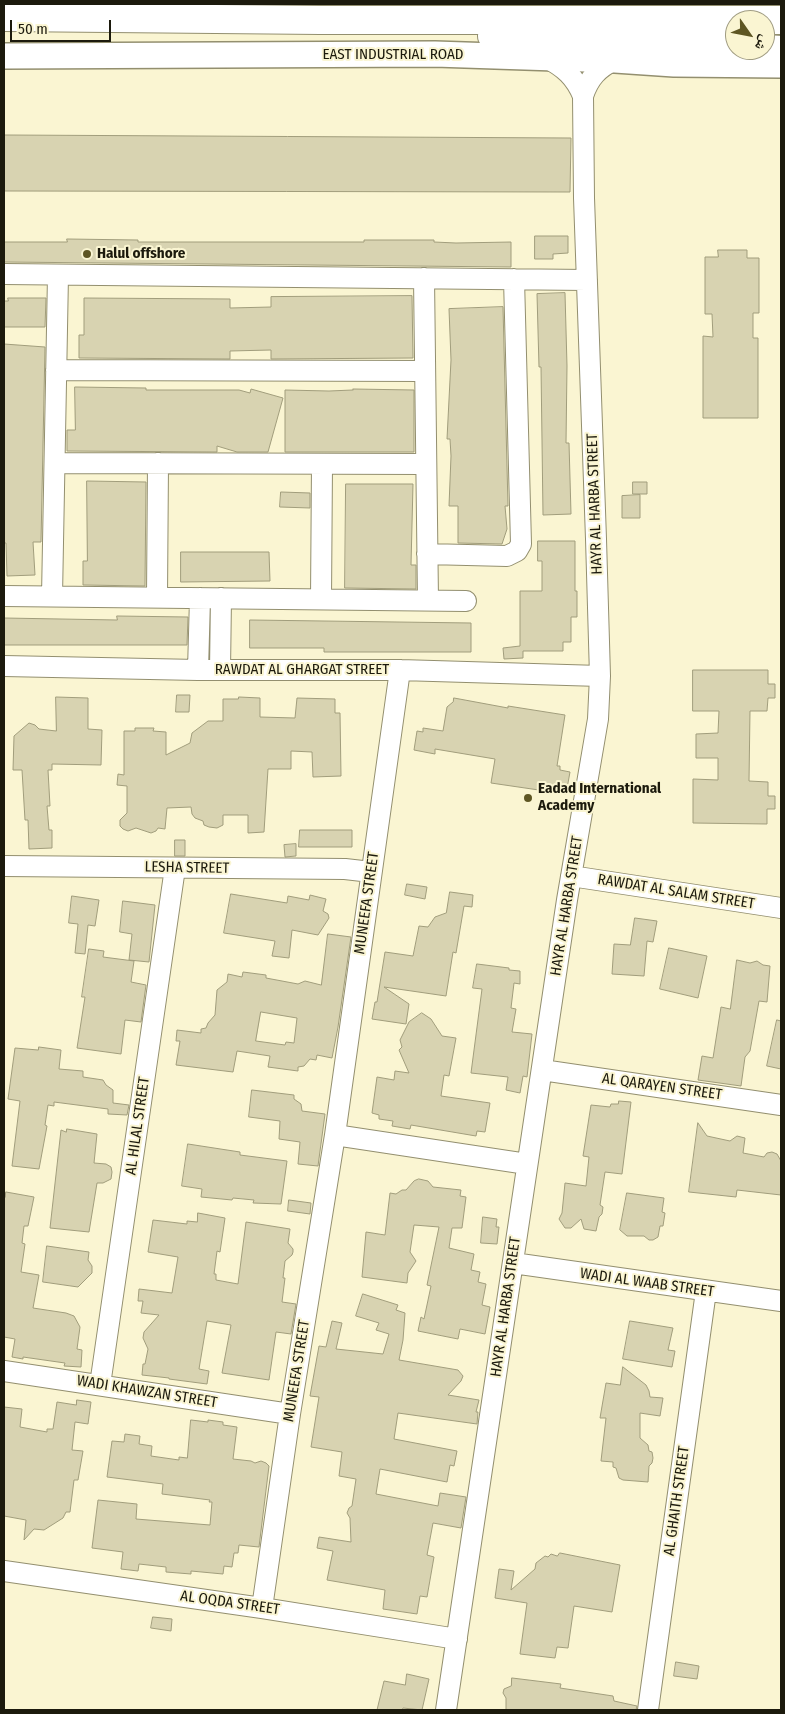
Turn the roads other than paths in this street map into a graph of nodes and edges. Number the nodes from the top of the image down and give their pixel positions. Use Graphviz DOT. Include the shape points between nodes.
graph roads {
  1 [pos="4,17"];
  2 [pos="129,18"];
  3 [pos="321,20"];
  4 [pos="781,20"];
  5 [pos="4,35"];
  6 [pos="725,48"];
  7 [pos="4,56"];
  8 [pos="546,58"];
  9 [pos="615,60"];
  10 [pos="781,65"];
  11 [pos="583,96"];
  12 [pos="4,274"];
  13 [pos="58,275"];
  14 [pos="424,278"];
  15 [pos="514,279"];
  16 [pos="587,280"];
  17 [pos="56,370"];
  18 [pos="425,371"];
  19 [pos="54,463"];
  20 [pos="158,463"];
  21 [pos="426,464"];
  22 [pos="322,465"];
  23 [pos="427,554"];
  24 [pos="4,596"];
  25 [pos="52,596"];
  26 [pos="157,597"];
  27 [pos="200,598"];
  28 [pos="221,598"];
  29 [pos="321,599"];
  30 [pos="428,600"];
  31 [pos="466,601"];
  32 [pos="4,666"];
  33 [pos="198,670"];
  34 [pos="220,670"];
  35 [pos="400,670"];
  36 [pos="600,676"];
  37 [pos="4,866"];
  38 [pos="175,868"];
  39 [pos="371,872"];
  40 [pos="571,876"];
  41 [pos="781,908"];
  42 [pos="542,1070"];
  43 [pos="781,1105"];
  44 [pos="334,1135"];
  45 [pos="527,1164"];
  46 [pos="513,1264"];
  47 [pos="706,1291"];
  48 [pos="781,1301"];
  49 [pos="4,1370"];
  50 [pos="100,1385"];
  51 [pos="290,1414"];
  52 [pos="4,1570"];
  53 [pos="262,1608"];
  54 [pos="457,1639"];
  55 [pos="446,1710"];
  56 [pos="648,1710"];
  1 -- 2 [label="highway"];
  2 -- 3 [label="highway"];
  2 -- 5 [label="highway"];
  3 -- 4 [label="highway"];
  3 -- 6 [label="highway" via="541,40"];
  7 -- 8 [label="main road, EAST INDUSTRIAL ROAD" via="435,54"];
  8 -- 9 [label="main road, EAST INDUSTRIAL ROAD"];
  8 -- 11 [label="street, HAYR AL HARBA STREET" via="571,75"];
  9 -- 10 [label="main road, EAST INDUSTRIAL ROAD"];
  9 -- 11 [label="street, HAYR AL HARBA STREET" via="593,74"];
  11 -- 16 [label="street, HAYR AL HARBA STREET"];
  12 -- 13 [label="street"];
  13 -- 14 [label="street"];
  13 -- 17 [label="street"];
  14 -- 15 [label="street"];
  14 -- 18 [label="street"];
  15 -- 16 [label="street"];
  15 -- 23 [label="street" via="521,544 517,551 507,556"];
  16 -- 36 [label="street, HAYR AL HARBA STREET"];
  17 -- 18 [label="street"];
  17 -- 19 [label="street"];
  18 -- 21 [label="street"];
  19 -- 20 [label="street"];
  19 -- 25 [label="street"];
  20 -- 22 [label="street"];
  20 -- 26 [label="street"];
  21 -- 22 [label="street"];
  21 -- 23 [label="street"];
  22 -- 29 [label="street"];
  23 -- 30 [label="street"];
  24 -- 25 [label="street"];
  25 -- 26 [label="street"];
  26 -- 27 [label="street"];
  27 -- 28 [label="street"];
  27 -- 33 [label="street"];
  28 -- 29 [label="street"];
  28 -- 34 [label="street"];
  29 -- 30 [label="street"];
  30 -- 31 [label="street"];
  32 -- 33 [label="street, RAWDAT AL GHARGAT STREET"];
  33 -- 34 [label="street, RAWDAT AL GHARGAT STREET"];
  34 -- 35 [label="street, RAWDAT AL GHARGAT STREET"];
  35 -- 36 [label="street, RAWDAT AL GHARGAT STREET"];
  35 -- 39 [label="street, MUNEEFA STREET"];
  36 -- 40 [label="street, HAYR AL HARBA STREET" via="598,719"];
  37 -- 38 [label="street, LESHA STREET"];
  38 -- 39 [label="street, LESHA STREET"];
  38 -- 50 [label="street, AL HILAL STREET"];
  39 -- 44 [label="street, MUNEEFA STREET"];
  40 -- 41 [label="street, RAWDAT AL SALAM STREET"];
  40 -- 42 [label="street, HAYR AL HARBA STREET"];
  42 -- 43 [label="street, AL QARAYEN STREET"];
  42 -- 45 [label="street, HAYR AL HARBA STREET"];
  44 -- 45 [label="street"];
  44 -- 51 [label="street, MUNEEFA STREET"];
  45 -- 46 [label="street, HAYR AL HARBA STREET"];
  46 -- 47 [label="street, WADI AL WAAB STREET"];
  46 -- 54 [label="street, HAYR AL HARBA STREET"];
  47 -- 48 [label="street, WADI AL WAAB STREET"];
  47 -- 56 [label="street, AL GHAITH STREET"];
  49 -- 50 [label="street, WADI KHAWZAN STREET"];
  50 -- 51 [label="street, WADI KHAWZAN STREET"];
  51 -- 53 [label="street, MUNEEFA STREET"];
  52 -- 53 [label="street, AL OQDA STREET"];
  53 -- 54 [label="street, AL OQDA STREET"];
  54 -- 55 [label="street, HAYR AL HARBA STREET"];
}
